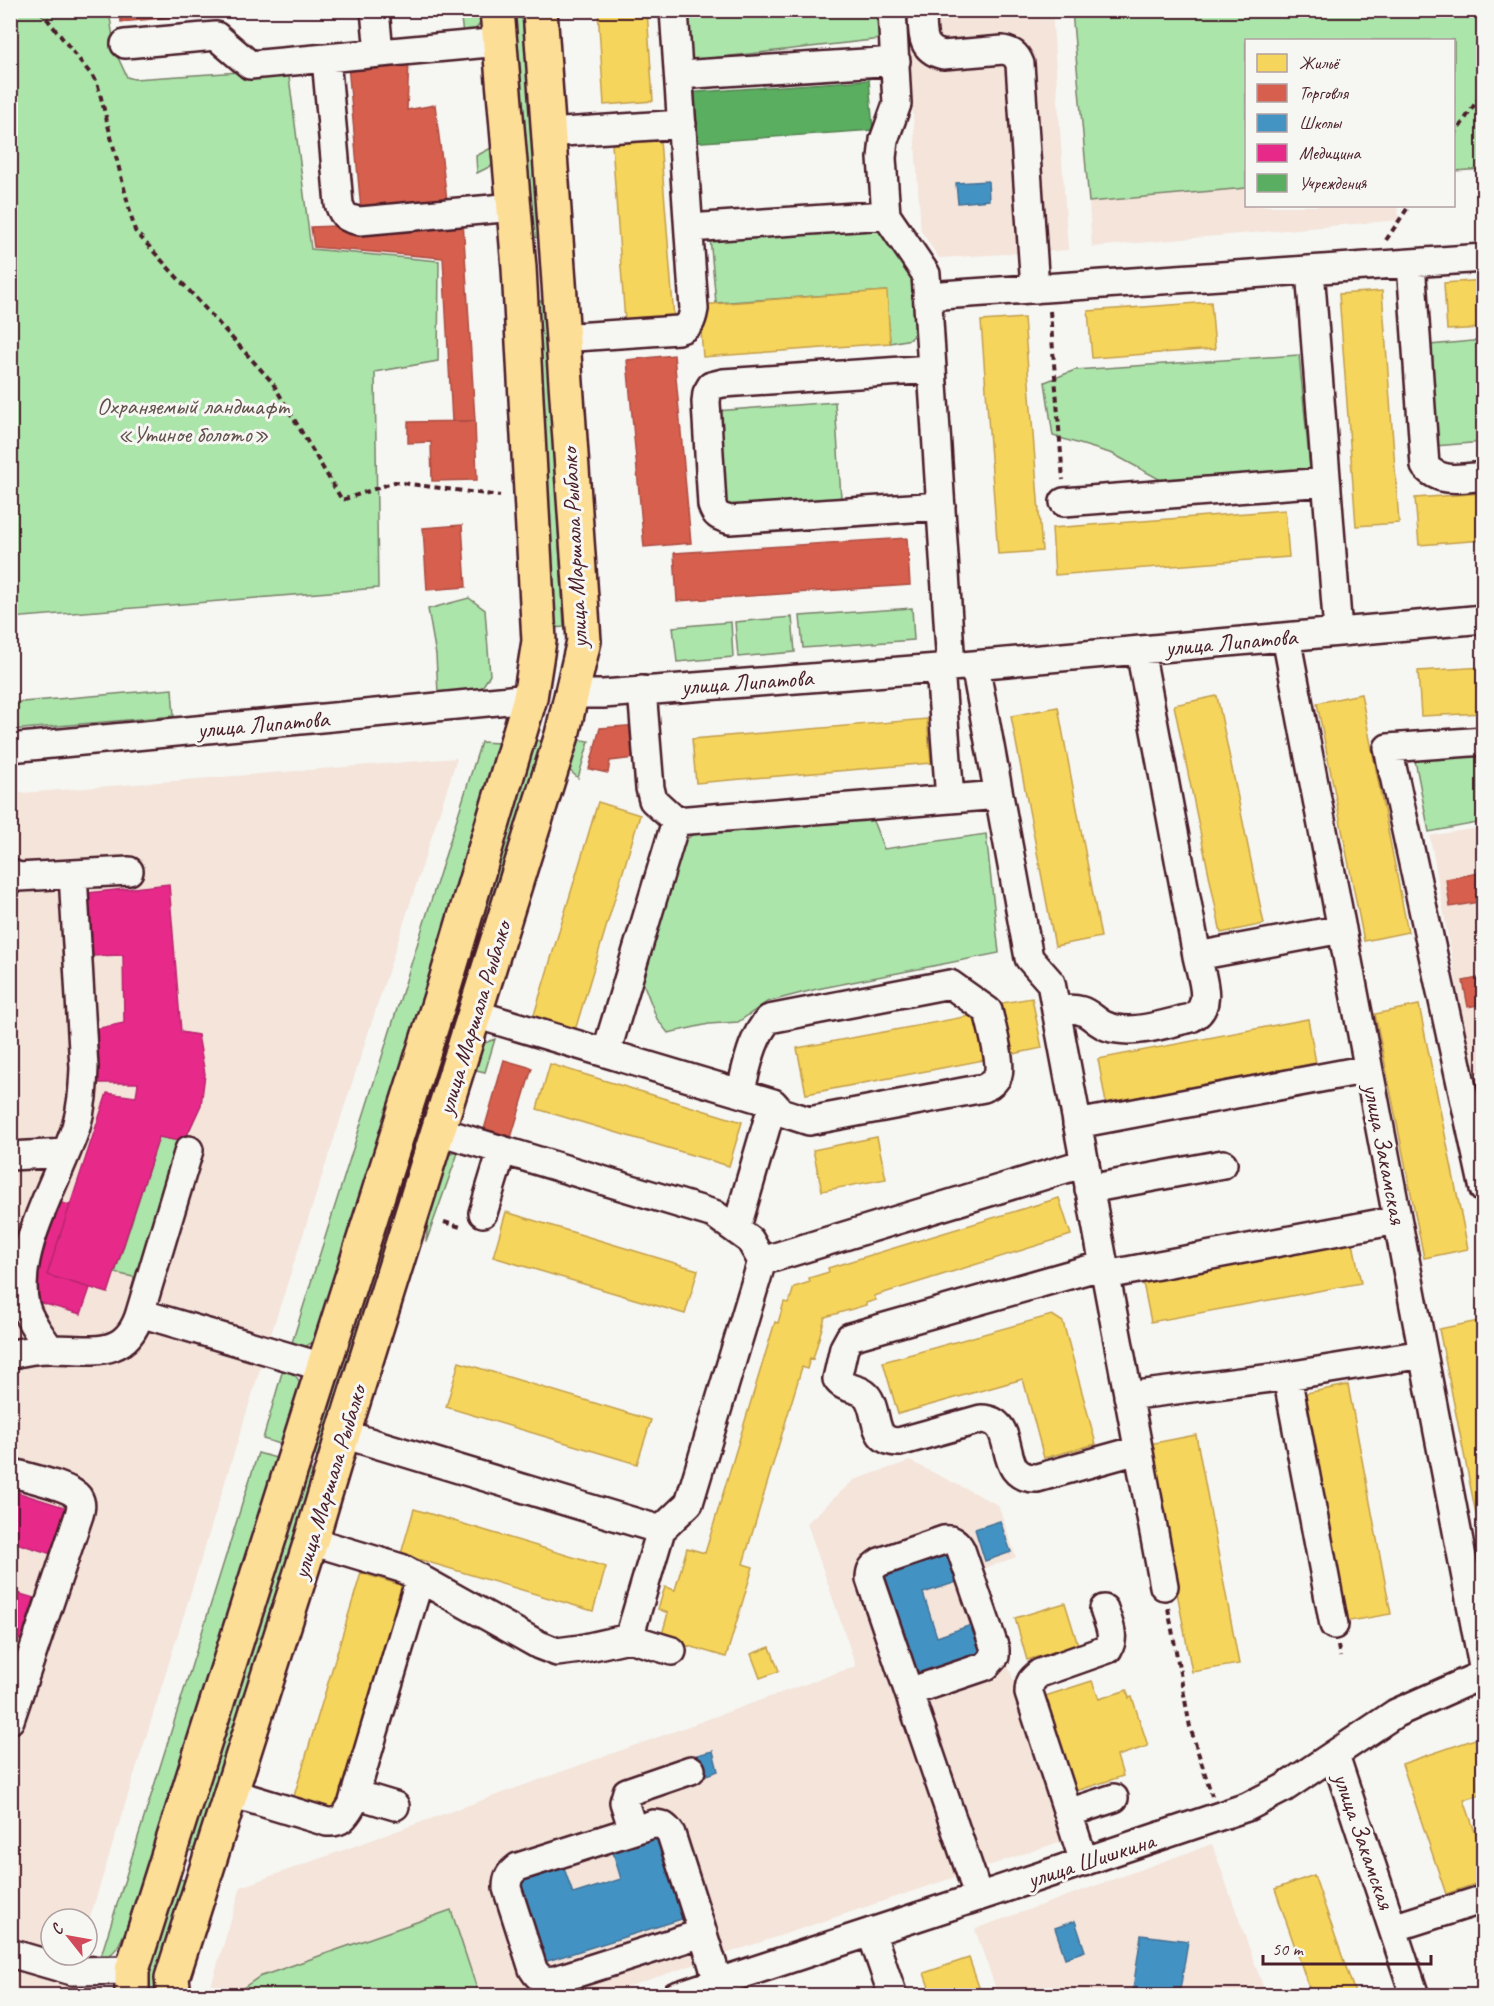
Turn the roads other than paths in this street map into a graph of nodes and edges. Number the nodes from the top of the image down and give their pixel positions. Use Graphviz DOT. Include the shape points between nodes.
graph roads {
  1 [pos="375,10"];
  2 [pos="540,10"];
  3 [pos="674,10"];
  4 [pos="892,10"];
  5 [pos="922,10"];
  6 [pos="499,26"];
  7 [pos="125,44"];
  8 [pos="379,53"];
  9 [pos="326,58"];
  10 [pos="896,61"];
  11 [pos="679,75"];
  12 [pos="682,124"];
  13 [pos="548,133"];
  14 [pos="514,207"];
  15 [pos="886,215"];
  16 [pos="689,228"];
  17 [pos="1484,258"];
  18 [pos="556,262"];
  19 [pos="1411,263"];
  20 [pos="519,267"];
  21 [pos="1310,270"];
  22 [pos="1041,288"];
  23 [pos="927,296"];
  24 [pos="561,338"];
  25 [pos="932,369"];
  26 [pos="1484,476"];
  27 [pos="1326,482"];
  28 [pos="1064,502"];
  29 [pos="941,506"];
  30 [pos="1484,619"];
  31 [pos="1338,632"];
  32 [pos="1286,637"];
  33 [pos="1140,650"];
  34 [pos="955,666"];
  35 [pos="642,690"];
  36 [pos="572,694"];
  37 [pos="530,698"];
  38 [pos="1484,741"];
  39 [pos="10,748"];
  40 [pos="999,795"];
  41 [pos="950,799"];
  42 [pos="676,821"];
  43 [pos="129,871"];
  44 [pos="10,873"];
  45 [pos="73,874"];
  46 [pos="1342,929"];
  47 [pos="1197,956"];
  48 [pos="445,984"];
  49 [pos="478,1003"];
  50 [pos="1056,1011"];
  51 [pos="606,1053"];
  52 [pos="1368,1069"];
  53 [pos="740,1093"];
  54 [pos="774,1103"];
  55 [pos="1077,1124"];
  56 [pos="439,1131"];
  57 [pos="189,1150"];
  58 [pos="502,1150"];
  59 [pos="66,1153"];
  60 [pos="10,1156"];
  61 [pos="1223,1164"];
  62 [pos="1087,1176"];
  63 [pos="1484,1190"];
  64 [pos="483,1213"];
  65 [pos="1397,1220"];
  66 [pos="736,1230"];
  67 [pos="762,1262"];
  68 [pos="1105,1270"];
  69 [pos="140,1312"];
  70 [pos="50,1349"];
  71 [pos="1423,1354"];
  72 [pos="10,1355"];
  73 [pos="323,1367"];
  74 [pos="1287,1376"];
  75 [pos="1128,1396"];
  76 [pos="343,1434"];
  77 [pos="1138,1450"];
  78 [pos="10,1472"];
  79 [pos="661,1530"];
  80 [pos="311,1541"];
  81 [pos="420,1578"];
  82 [pos="1164,1586"];
  83 [pos="1104,1609"];
  84 [pos="1334,1625"];
  85 [pos="629,1638"];
  86 [pos="672,1651"];
  87 [pos="1484,1673"];
  88 [pos="909,1692"];
  89 [pos="10,1720"];
  90 [pos="1335,1755"];
  91 [pos="691,1770"];
  92 [pos="231,1793"];
  93 [pos="355,1794"];
  94 [pos="1114,1798"];
  95 [pos="395,1806"];
  96 [pos="1068,1813"];
  97 [pos="177,1827"];
  98 [pos="633,1830"];
  99 [pos="216,1840"];
  100 [pos="1084,1862"];
  101 [pos="978,1897"];
  102 [pos="1484,1899"];
  103 [pos="1393,1928"];
  104 [pos="871,1932"];
  105 [pos="703,1933"];
  106 [pos="10,1953"];
  107 [pos="718,1982"];
  108 [pos="132,1983"];
  109 [pos="174,1995"];
  110 [pos="676,1995"];
  111 [pos="893,1995"];
  112 [pos="1415,1995"];
  1 -- 8 [label="street"];
  2 -- 13 [label="main road, улица Маршала Рыбалко"];
  3 -- 11 [label="street"];
  4 -- 10 [label="street"];
  5 -- 22 [label="street" via="923,38 934,52 1003,50 1017,56 1020,63"];
  6 -- 8 [label="street"];
  6 -- 14 [label="main road, улица Маршала Рыбалко"];
  7 -- 9 [label="street" via="216,36 250,65"];
  8 -- 9 [label="street"];
  9 -- 14 [label="street" via="342,214 360,221"];
  10 -- 11 [label="street"];
  10 -- 15 [label="street" via="897,104 882,158"];
  11 -- 12 [label="street"];
  12 -- 13 [label="street"];
  12 -- 16 [label="street"];
  13 -- 18 [label="main road, улица Маршала Рыбалко"];
  14 -- 20 [label="main road, улица Маршала Рыбалко"];
  15 -- 16 [label="street"];
  15 -- 23 [label="street" via="926,274"];
  16 -- 24 [label="street" via="694,309 686,328"];
  17 -- 19 [label="street"];
  18 -- 20 [label="main road" via="552,278 541,289 526,284"];
  18 -- 24 [label="main road, улица Маршала Рыбалко"];
  19 -- 21 [label="street"];
  19 -- 26 [label="street" via="1425,466 1431,473 1449,479"];
  20 -- 37 [label="main road, улица Маршала Рыбалко" via="539,641"];
  21 -- 22 [label="street"];
  21 -- 27 [label="street"];
  22 -- 23 [label="street"];
  23 -- 25 [label="street"];
  24 -- 36 [label="main road, улица Маршала Рыбалко" via="584,641"];
  25 -- 29 [label="street"];
  25 -- 29 [label="street" via="711,386 706,402 712,504 715,513 730,520"];
  27 -- 28 [label="street"];
  27 -- 31 [label="street"];
  29 -- 34 [label="street"];
  30 -- 31 [label="street, улица Липатова"];
  31 -- 32 [label="street, улица Липатова"];
  32 -- 33 [label="street, улица Липатова"];
  32 -- 46 [label="street, улица Закамская"];
  33 -- 34 [label="street, улица Липатова"];
  33 -- 47 [label="street"];
  34 -- 35 [label="street, улица Липатова"];
  34 -- 40 [label="street"];
  34 -- 41 [label="street"];
  35 -- 36 [label="street, улица Липатова"];
  35 -- 42 [label="street" via="653,800"];
  36 -- 37 [label="main road, улица Липатова"];
  36 -- 49 [label="main road, улица Маршала Рыбалко"];
  37 -- 39 [label="street, улица Липатова"];
  37 -- 48 [label="main road, улица Маршала Рыбалко"];
  38 -- 63 [label="street" via="1388,748"];
  40 -- 41 [label="street"];
  40 -- 50 [label="street" via="1029,958 1051,983"];
  41 -- 42 [label="street"];
  42 -- 51 [label="street"];
  43 -- 45 [label="street"];
  44 -- 45 [label="street" via="18,877"];
  45 -- 59 [label="street" via="84,1068 83,1101"];
  46 -- 47 [label="street"];
  46 -- 52 [label="street, улица Закамская"];
  47 -- 50 [label="street" via="1206,999 1204,1008 1191,1018 1131,1030 1114,1029 1078,1008"];
  48 -- 49 [label="main road" via="466,976"];
  48 -- 73 [label="main road, улица Маршала Рыбалко"];
  49 -- 51 [label="street"];
  49 -- 56 [label="main road, улица Маршала Рыбалко"];
  50 -- 55 [label="street"];
  51 -- 53 [label="street"];
  52 -- 55 [label="street"];
  52 -- 65 [label="street, улица Закамская"];
  53 -- 54 [label="street"];
  53 -- 54 [label="street" via="760,1028 770,1019 950,984 988,1011 999,1066 998,1076 984,1088 809,1121 781,1112"];
  54 -- 66 [label="street"];
  55 -- 62 [label="street"];
  56 -- 58 [label="street"];
  56 -- 76 [label="main road, улица Маршала Рыбалко"];
  57 -- 69 [label="street"];
  58 -- 64 [label="street"];
  58 -- 66 [label="street" via="714,1214"];
  59 -- 60 [label="street"];
  59 -- 70 [label="street" via="34,1233 23,1281 25,1306"];
  61 -- 62 [label="street"];
  62 -- 67 [label="street"];
  62 -- 68 [label="street"];
  65 -- 68 [label="street"];
  65 -- 71 [label="street, улица Закамская"];
  66 -- 67 [label="street" via="750,1240"];
  67 -- 79 [label="street" via="689,1503"];
  68 -- 75 [label="street"];
  68 -- 77 [label="street" via="850,1337 837,1379 840,1384 864,1392 878,1430 890,1442 992,1419 999,1424 1017,1473 1025,1478"];
  69 -- 70 [label="street" via="127,1338 99,1351"];
  69 -- 73 [label="street"];
  70 -- 72 [label="street"];
  71 -- 74 [label="street"];
  71 -- 87 [label="street, улица Закамская"];
  73 -- 97 [label="main road, улица Маршала Рыбалко"];
  74 -- 75 [label="street"];
  74 -- 84 [label="street"];
  75 -- 77 [label="street"];
  76 -- 79 [label="street"];
  76 -- 80 [label="main road, улица Маршала Рыбалко"];
  77 -- 82 [label="street"];
  78 -- 89 [label="street" via="67,1489 77,1494 81,1503"];
  79 -- 85 [label="street"];
  80 -- 81 [label="street" via="401,1568"];
  80 -- 92 [label="main road, улица Маршала Рыбалко"];
  81 -- 85 [label="street" via="557,1652"];
  81 -- 93 [label="street"];
  83 -- 96 [label="street" via="1112,1634 1108,1649 1040,1673 1029,1685"];
  85 -- 86 [label="street"];
  87 -- 90 [label="street, улица Шишкина" via="1396,1713"];
  88 -- 88 [label="street" via="870,1573 880,1562 951,1539 961,1550 995,1656 986,1666"];
  88 -- 101 [label="street"];
  90 -- 100 [label="street, улица Шишкина" via="1247,1807"];
  90 -- 103 [label="street, улица Закамская"];
  91 -- 98 [label="street" via="627,1792 624,1802"];
  92 -- 93 [label="street" via="327,1822 346,1817"];
  92 -- 99 [label="main road, улица Маршала Рыбалко"];
  93 -- 95 [label="street"];
  94 -- 96 [label="street"];
  96 -- 100 [label="street"];
  97 -- 99 [label="main road" via="179,1857 188,1867"];
  97 -- 108 [label="main road, улица Маршала Рыбалко"];
  98 -- 105 [label="street" via="653,1824 667,1828"];
  98 -- 105 [label="street" via="511,1872 507,1888 533,1970 545,1981 555,1980"];
  99 -- 109 [label="main road, улица Маршала Рыбалко" via="172,1978"];
  100 -- 101 [label="street, улица Шишкина"];
  101 -- 104 [label="street, улица Шишкина"];
  102 -- 103 [label="street"];
  103 -- 112 [label="street, улица Закамская"];
  104 -- 107 [label="street, улица Шишкина"];
  104 -- 111 [label="street"];
  105 -- 107 [label="street"];
  106 -- 108 [label="street"];
  107 -- 110 [label="street, улица Шишкина"];
}
